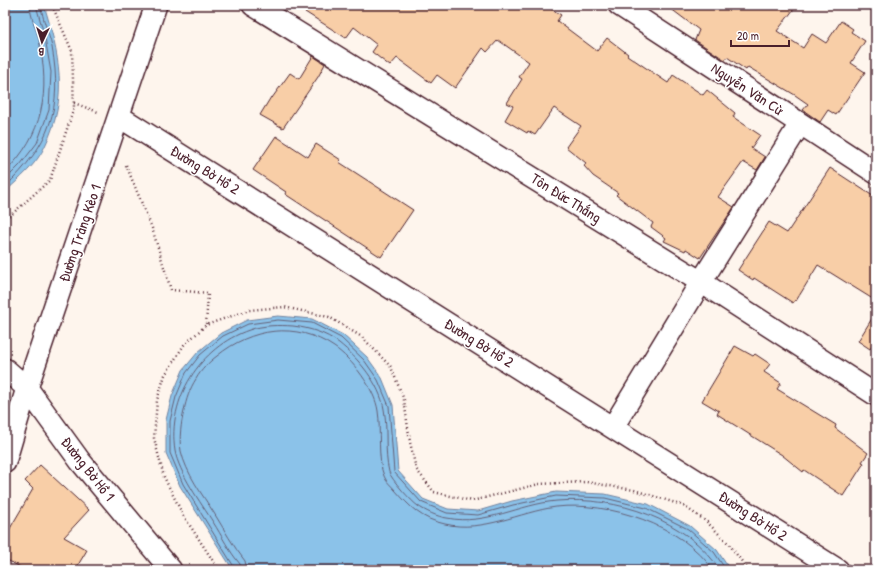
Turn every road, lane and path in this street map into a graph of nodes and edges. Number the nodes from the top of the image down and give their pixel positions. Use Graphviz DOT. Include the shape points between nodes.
graph roads {
  1 [pos="52,5"];
  2 [pos="156,5"];
  3 [pos="254,5"];
  4 [pos="619,5"];
  5 [pos="74,103"];
  6 [pos="98,112"];
  7 [pos="120,117"];
  8 [pos="800,124"];
  9 [pos="126,166"];
  10 [pos="876,173"];
  11 [pos="5,217"];
  12 [pos="701,282"];
  13 [pos="206,325"];
  14 [pos="5,369"];
  15 [pos="27,388"];
  16 [pos="876,395"];
  17 [pos="613,427"];
  18 [pos="5,462"];
  19 [pos="167,568"];
  20 [pos="219,570"];
  21 [pos="748,570"];
  22 [pos="838,570"];
  1 -- 5 [label="path" via="72,51"];
  2 -- 7 [label="street, Đường Trảng Kèo 1"];
  3 -- 12 [label="street, Tôn Đức Thắng"];
  4 -- 8 [label="street, Nguyễn Văn Cừ"];
  5 -- 6 [label="path"];
  5 -- 11 [label="path" via="50,180 12,214"];
  7 -- 15 [label="street, Đường Trảng Kèo 1"];
  7 -- 17 [label="street, Đường Bờ Hồ 2"];
  8 -- 10 [label="street, Nguyễn Văn Cừ"];
  8 -- 12 [label="street"];
  9 -- 13 [label="path" via="152,228 171,290 208,293"];
  12 -- 16 [label="street, Tôn Đức Thắng"];
  12 -- 17 [label="street"];
  13 -- 20 [label="path" via="184,345 165,375 157,400 154,438 164,477 182,515"];
  13 -- 21 [label="path" via="249,310 284,307 329,317 362,337 391,367 404,400 416,469 434,492 472,501 539,484 586,482 634,490 682,505 706,521 729,544"];
  14 -- 15 [label="street, Đường Bờ Hồ 1"];
  15 -- 18 [label="street, Đường Trảng Kèo 1"];
  15 -- 19 [label="street, Đường Bờ Hồ 1" via="80,461"];
  17 -- 22 [label="street, Đường Bờ Hồ 2"];
}
